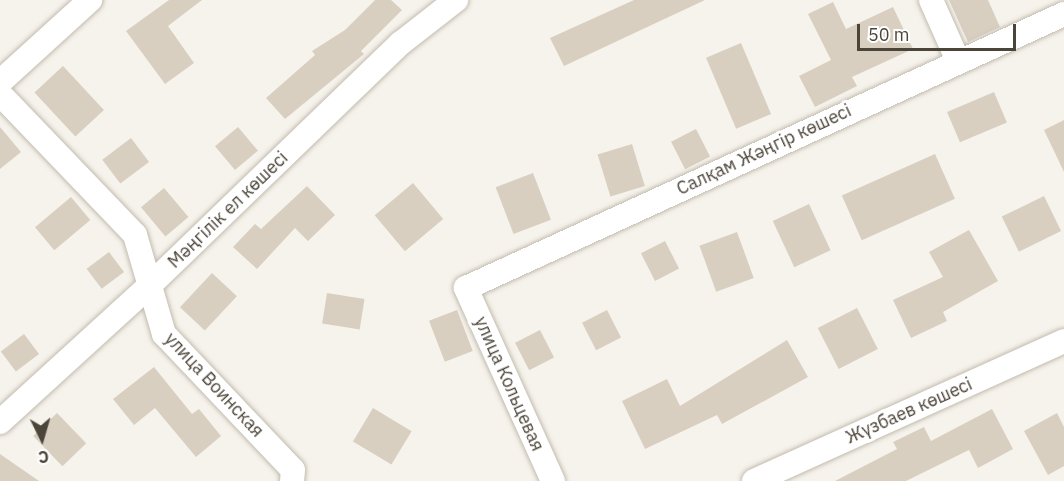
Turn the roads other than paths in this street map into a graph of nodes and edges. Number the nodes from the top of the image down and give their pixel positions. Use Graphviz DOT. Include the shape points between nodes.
graph roads {
  1 [pos="90,0"];
  2 [pos="456,0"];
  3 [pos="931,0"];
  4 [pos="1064,14"];
  5 [pos="958,61"];
  6 [pos="0,82"];
  7 [pos="0,94"];
  8 [pos="148,287"];
  9 [pos="465,288"];
  10 [pos="1064,341"];
  11 [pos="0,422"];
  12 [pos="293,476"];
  13 [pos="554,481"];
  14 [pos="754,481"];
  1 -- 6 [label="street"];
  2 -- 8 [label="street, Мәңгілік ел көшесі" via="401,44"];
  3 -- 5 [label="street"];
  4 -- 5 [label="street, Салқам Жәңгір көшесі"];
  5 -- 9 [label="street, Салқам Жәңгір көшесі"];
  7 -- 8 [label="street, улица Воинская" via="135,235"];
  8 -- 11 [label="street, Мәңгілік ел көшесі"];
  8 -- 12 [label="street, улица Воинская" via="164,334"];
  9 -- 13 [label="street, улица Кольцевая"];
  10 -- 14 [label="street, Жүзбаев көшесі"];
}
